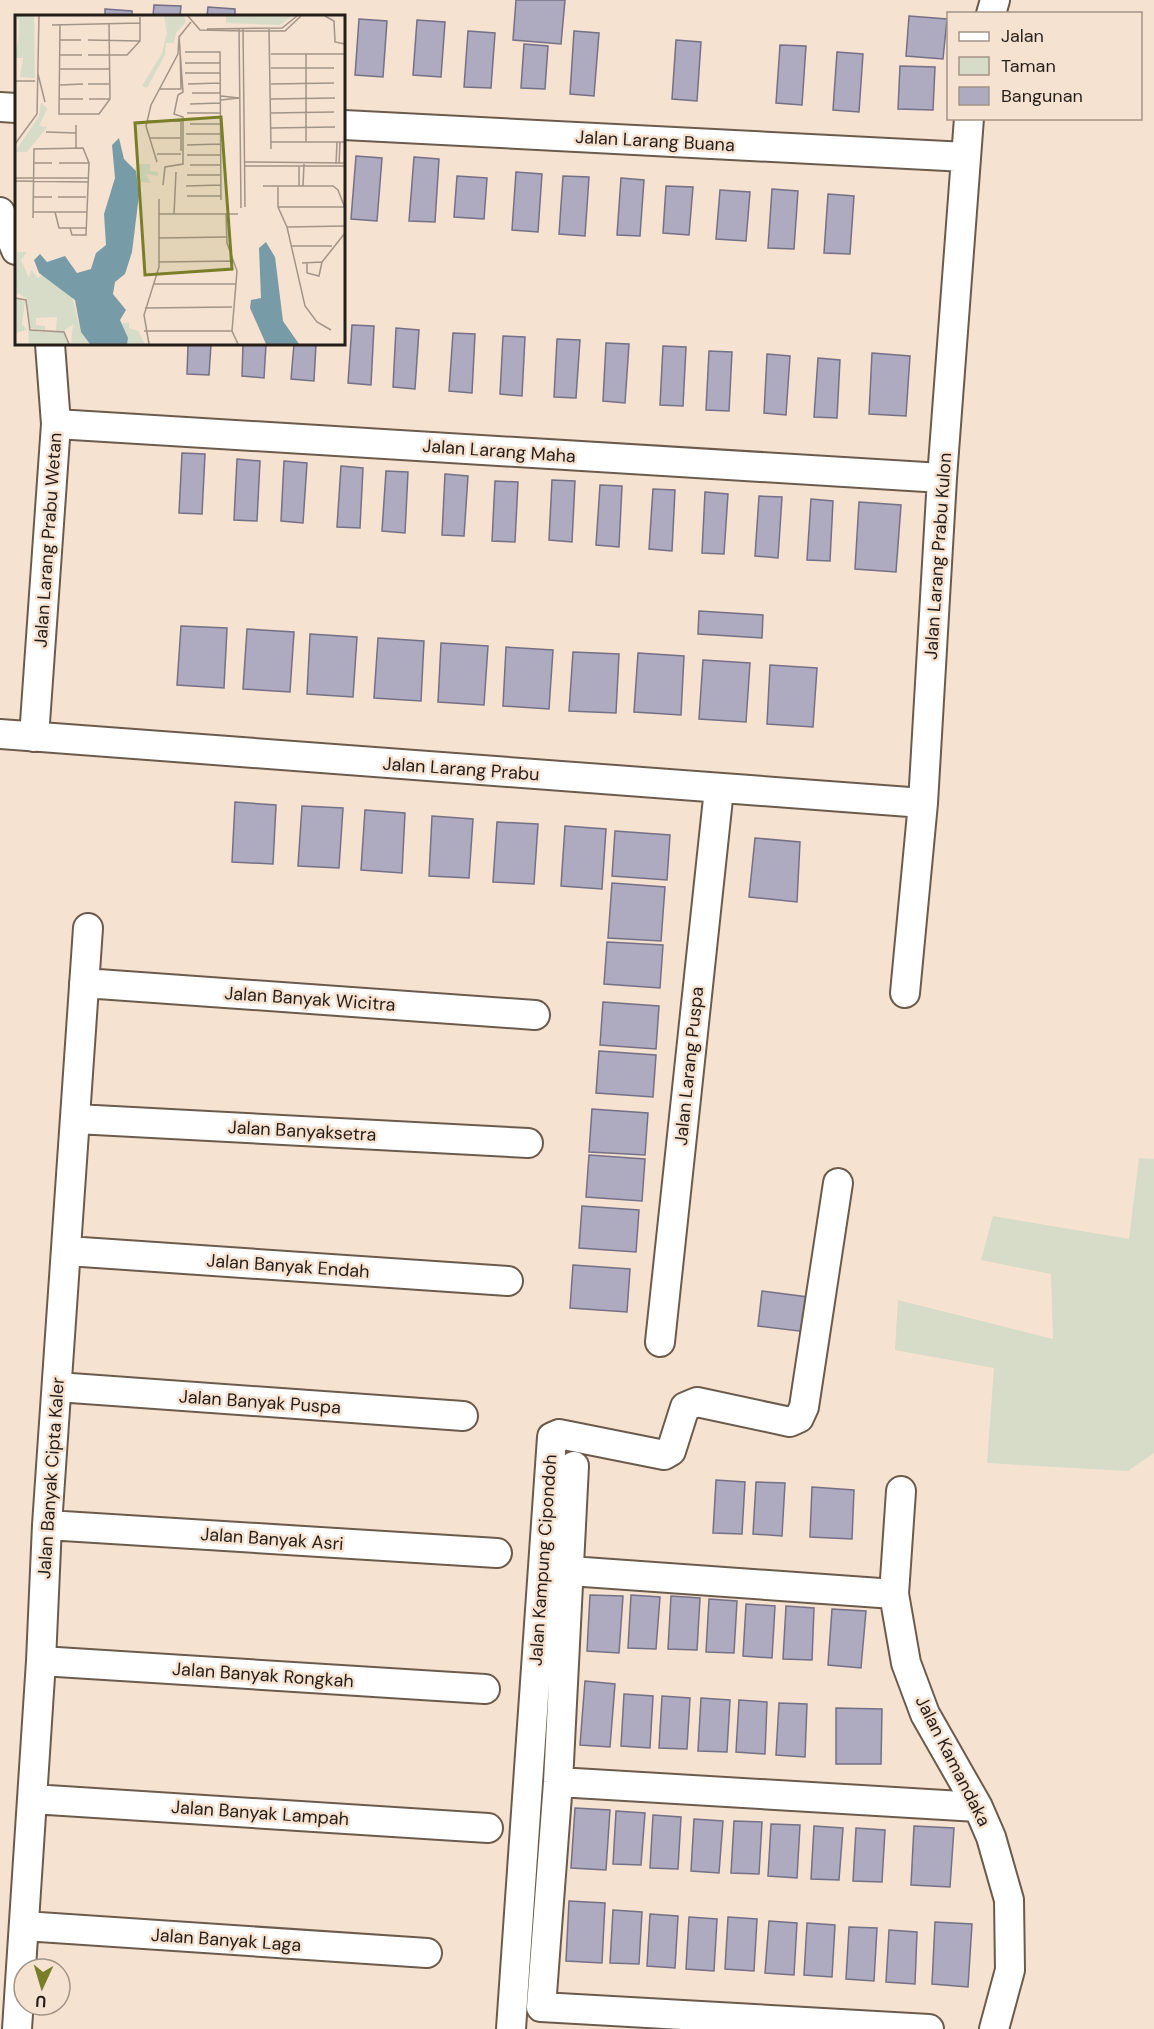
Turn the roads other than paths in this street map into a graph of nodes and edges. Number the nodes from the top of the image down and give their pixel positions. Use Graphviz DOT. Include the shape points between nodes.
graph roads {
  1 [pos="0,107"];
  2 [pos="15,108"];
  3 [pos="969,120"];
  4 [pos="345,125"];
  5 [pos="966,157"];
  6 [pos="0,212"];
  7 [pos="15,248"];
  8 [pos="50,345"];
  9 [pos="56,424"];
  10 [pos="942,478"];
  11 [pos="0,734"];
  12 [pos="33,737"];
  13 [pos="719,789"];
  14 [pos="923,803"];
  15 [pos="88,928"];
  16 [pos="84,983"];
  17 [pos="905,993"];
  18 [pos="535,1015"];
  19 [pos="76,1119"];
  20 [pos="528,1143"];
  21 [pos="838,1183"];
  22 [pos="67,1251"];
  23 [pos="508,1281"];
  24 [pos="660,1342"];
  25 [pos="57,1387"];
  26 [pos="463,1416"];
  27 [pos="574,1466"];
  28 [pos="902,1491"];
  29 [pos="47,1526"];
  30 [pos="497,1554"];
  31 [pos="570,1571"];
  32 [pos="894,1594"];
  33 [pos="41,1661"];
  34 [pos="485,1689"];
  35 [pos="558,1782"];
  36 [pos="32,1799"];
  37 [pos="978,1807"];
  38 [pos="488,1828"];
  39 [pos="24,1926"];
  40 [pos="428,1953"];
  41 [pos="17,2029"];
  42 [pos="512,2029"];
  43 [pos="929,2029"];
  44 [pos="994,2029"];
  1 -- 2 [label="street"];
  3 -- 5 [label="street, Jalan Larang Prabu Kulon"];
  4 -- 5 [label="street, Jalan Larang Buana"];
  5 -- 10 [label="street, Jalan Larang Prabu Kulon"];
  6 -- 7 [label="street"];
  8 -- 9 [label="street, Jalan Larang Prabu Wetan"];
  9 -- 10 [label="street, Jalan Larang Maha"];
  9 -- 12 [label="street, Jalan Larang Prabu Wetan"];
  10 -- 14 [label="street, Jalan Larang Prabu Kulon"];
  11 -- 12 [label="street, Jalan Larang Prabu"];
  12 -- 13 [label="street, Jalan Larang Prabu"];
  13 -- 14 [label="street, Jalan Larang Prabu"];
  13 -- 24 [label="street, Jalan Larang Puspa"];
  14 -- 17 [label="street, Jalan Larang Prabu Kulon"];
  15 -- 16 [label="street, Jalan Banyak Cipta Kaler"];
  16 -- 18 [label="street, Jalan Banyak Wicitra"];
  16 -- 19 [label="street, Jalan Banyak Cipta Kaler"];
  19 -- 20 [label="street, Jalan Banyaksetra"];
  19 -- 22 [label="street, Jalan Banyak Cipta Kaler"];
  21 -- 42 [label="street, Jalan Kampung Cipondoh" via="804,1407 799,1418 790,1422 697,1402 685,1407 671,1451 664,1455 559,1434 552,1437"];
  22 -- 23 [label="street, Jalan Banyak Endah"];
  22 -- 25 [label="street, Jalan Banyak Cipta Kaler"];
  25 -- 26 [label="street, Jalan Banyak Puspa"];
  25 -- 29 [label="street, Jalan Banyak Cipta Kaler"];
  27 -- 31 [label="street"];
  28 -- 32 [label="street, Jalan Kamandaka"];
  29 -- 30 [label="street, Jalan Banyak Asri"];
  29 -- 33 [label="street, Jalan Banyak Cipta Kaler"];
  31 -- 32 [label="street"];
  31 -- 35 [label="street"];
  32 -- 37 [label="street, Jalan Kamandaka" via="906,1663 925,1714"];
  33 -- 34 [label="street, Jalan Banyak Rongkah"];
  33 -- 36 [label="street, Jalan Banyak Cipta Kaler"];
  35 -- 37 [label="street"];
  35 -- 43 [label="street" via="541,2007"];
  36 -- 38 [label="street, Jalan Banyak Lampah"];
  36 -- 39 [label="street, Jalan Banyak Cipta Kaler"];
  37 -- 44 [label="street, Jalan Kamandaka" via="1009,1900 1010,1970"];
  39 -- 40 [label="street, Jalan Banyak Laga"];
  39 -- 41 [label="street, Jalan Banyak Cipta Kaler"];
}
